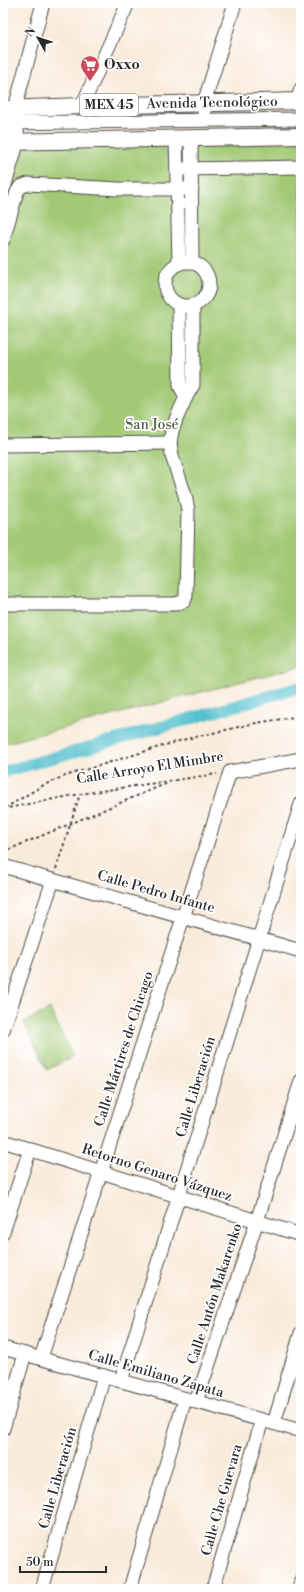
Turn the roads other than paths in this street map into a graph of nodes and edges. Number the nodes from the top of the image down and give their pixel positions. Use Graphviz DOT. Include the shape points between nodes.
graph roads {
  1 [pos="43,3"];
  2 [pos="128,3"];
  3 [pos="235,3"];
  4 [pos="300,97"];
  5 [pos="204,103"];
  6 [pos="82,106"];
  7 [pos="9,116"];
  8 [pos="301,119"];
  9 [pos="204,120"];
  10 [pos="301,136"];
  11 [pos="190,138"];
  12 [pos="9,142"];
  13 [pos="301,167"];
  14 [pos="177,169"];
  15 [pos="191,169"];
  16 [pos="3,186"];
  17 [pos="178,189"];
  18 [pos="192,189"];
  19 [pos="3,240"];
  20 [pos="192,262"];
  21 [pos="178,264"];
  22 [pos="178,304"];
  23 [pos="193,305"];
  24 [pos="186,397"];
  25 [pos="170,443"];
  26 [pos="3,445"];
  27 [pos="3,604"];
  28 [pos="301,759"];
  29 [pos="230,772"];
  30 [pos="301,804"];
  31 [pos="3,866"];
  32 [pos="53,880"];
  33 [pos="184,916"];
  34 [pos="259,938"];
  35 [pos="301,951"];
  36 [pos="3,1030"];
  37 [pos="301,1081"];
  38 [pos="3,1141"];
  39 [pos="30,1149"];
  40 [pos="101,1172"];
  41 [pos="178,1196"];
  42 [pos="257,1221"];
  43 [pos="3,1232"];
  44 [pos="301,1235"];
  45 [pos="301,1333"];
  46 [pos="3,1348"];
  47 [pos="25,1354"];
  48 [pos="41,1358"];
  49 [pos="104,1376"];
  50 [pos="121,1381"];
  51 [pos="191,1400"];
  52 [pos="268,1421"];
  53 [pos="3,1429"];
  54 [pos="301,1431"];
  55 [pos="301,1581"];
  56 [pos="42,1589"];
  57 [pos="130,1589"];
  58 [pos="213,1589"];
  59 [pos="299,1589"];
  1 -- 7 [label="street"];
  2 -- 6 [label="street"];
  3 -- 5 [label="street"];
  4 -- 5 [label="main road, Avenida Tecnológico / MEX 45"];
  5 -- 6 [label="main road, Avenida Tecnológico / MEX 45"];
  5 -- 9 [label="street"];
  6 -- 7 [label="main road, Avenida Tecnológico / MEX 45"];
  7 -- 9 [label="street"];
  7 -- 12 [label="main road"];
  8 -- 9 [label="street"];
  9 -- 11 [label="street"];
  10 -- 11 [label="main road"];
  11 -- 12 [label="main road"];
  11 -- 14 [label="street"];
  11 -- 15 [label="street"];
  12 -- 16 [label="main road"];
  13 -- 15 [label="street"];
  14 -- 15 [label="street"];
  14 -- 17 [label="street"];
  15 -- 18 [label="street"];
  17 -- 18 [label="street"];
  17 -- 19 [label="street" via="23,185 17,192"];
  17 -- 21 [label="street"];
  18 -- 20 [label="street"];
  20 -- 21 [label="street"];
  20 -- 23 [label="street" via="201,267 209,283 207,293"];
  21 -- 22 [label="street" via="171,268 165,284 166,293"];
  22 -- 23 [label="street"];
  22 -- 24 [label="street" via="180,386"];
  23 -- 24 [label="street" via="193,386"];
  24 -- 25 [label="street" via="172,431"];
  25 -- 26 [label="street"];
  25 -- 27 [label="street" via="188,510 184,601 176,604"];
  28 -- 29 [label="street, Calle Arroyo El Mimbre"];
  29 -- 33 [label="street, Calle Mártires de Chicago"];
  30 -- 34 [label="street, Calle Liberación"];
  31 -- 32 [label="street, Calle Pedro Infante"];
  32 -- 33 [label="street, Calle Pedro Infante"];
  32 -- 36 [label="street"];
  33 -- 34 [label="street, Calle Pedro Infante"];
  33 -- 40 [label="street, Calle Mártires de Chicago"];
  34 -- 35 [label="street, Calle Pedro Infante"];
  34 -- 41 [label="street, Calle Liberación"];
  37 -- 42 [label="street, Calle Antón Makarenko"];
  38 -- 39 [label="street, Retorno Genaro Vázquez"];
  39 -- 40 [label="street, Retorno Genaro Vázquez"];
  39 -- 43 [label="street"];
  40 -- 41 [label="street, Retorno Genaro Vázquez"];
  40 -- 48 [label="street, Calle Mártires de Chicago"];
  41 -- 42 [label="street, Retorno Genaro Vázquez"];
  41 -- 50 [label="street, Calle Liberación"];
  42 -- 44 [label="street, Retorno Genaro Vázquez"];
  42 -- 51 [label="street, Calle Antón Makarenko"];
  45 -- 52 [label="street, Calle Che Guevara"];
  46 -- 47 [label="street, Calle Emiliano Zapata"];
  47 -- 48 [label="street, Calle Emiliano Zapata"];
  47 -- 53 [label="street"];
  48 -- 49 [label="street, Calle Emiliano Zapata"];
  49 -- 50 [label="street, Calle Emiliano Zapata"];
  49 -- 56 [label="street, Calle Liberación"];
  50 -- 51 [label="street, Calle Emiliano Zapata"];
  51 -- 52 [label="street, Calle Emiliano Zapata"];
  51 -- 57 [label="street, Calle Antón Makarenko"];
  52 -- 54 [label="street, Calle Emiliano Zapata"];
  52 -- 58 [label="street, Calle Che Guevara"];
  55 -- 59 [label="street"];
}
